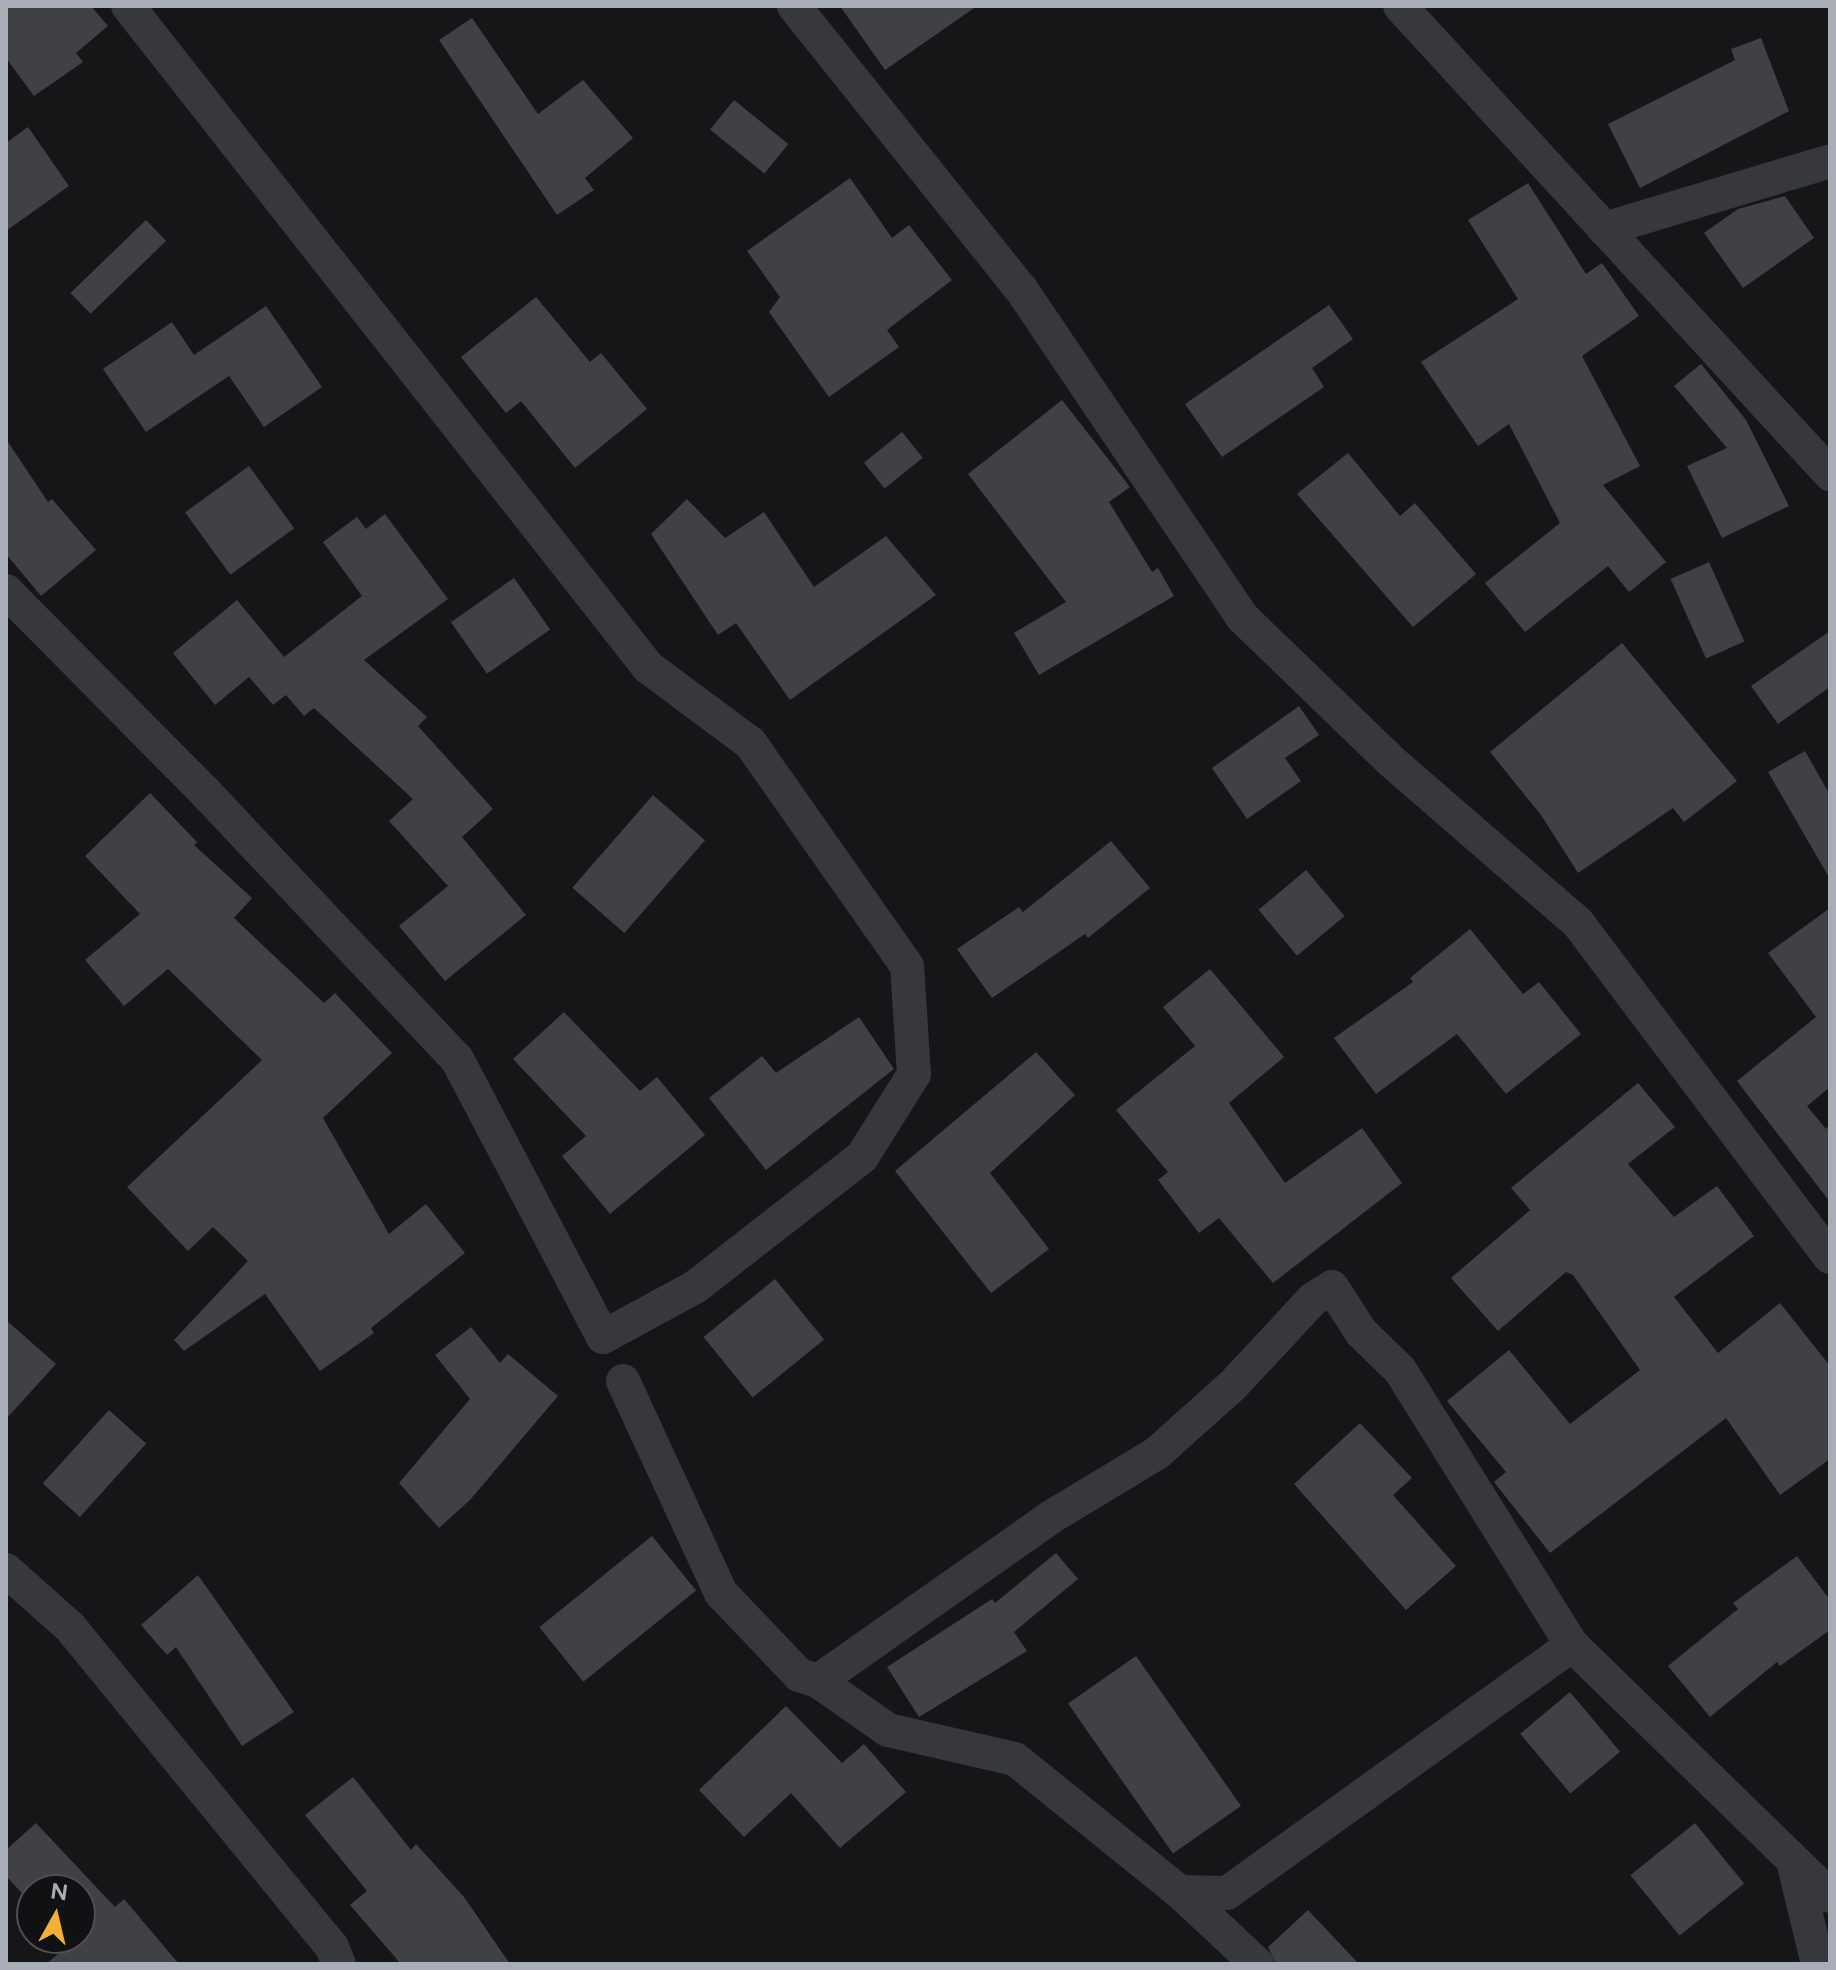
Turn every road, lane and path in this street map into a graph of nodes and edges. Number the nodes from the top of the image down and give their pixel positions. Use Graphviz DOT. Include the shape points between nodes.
graph roads {
  1 [pos="128,6"];
  2 [pos="794,6"];
  3 [pos="1400,6"];
  4 [pos="1830,161"];
  5 [pos="1604,229"];
  6 [pos="1830,474"];
  7 [pos="6,591"];
  8 [pos="1830,1257"];
  9 [pos="623,1381"];
  10 [pos="6,1570"];
  11 [pos="1572,1645"];
  12 [pos="818,1681"];
  13 [pos="1794,1865"];
  14 [pos="1180,1892"];
  15 [pos="1830,1896"];
  16 [pos="339,1964"];
  17 [pos="1257,1964"];
  18 [pos="1818,1964"];
  1 -- 7 [label="street" via="648,667 750,743 907,966 914,1074 862,1157 695,1287 603,1337 457,1059"];
  2 -- 8 [label="street" via="1021,289 1242,617 1391,761 1578,923"];
  3 -- 5 [label="street"];
  4 -- 5 [label="street"];
  5 -- 6 [label="street"];
  9 -- 12 [label="street" via="721,1593 799,1675"];
  10 -- 16 [label="street" via="70,1627 332,1947"];
  11 -- 12 [label="street" via="1400,1370 1361,1332 1332,1287 1313,1299 1232,1386 1157,1453 1051,1517"];
  11 -- 13 [label="street"];
  11 -- 14 [label="street" via="1227,1893"];
  12 -- 14 [label="street" via="888,1730 1015,1759"];
  13 -- 15 [label="street"];
  13 -- 18 [label="street"];
  14 -- 17 [label="street"];
}
